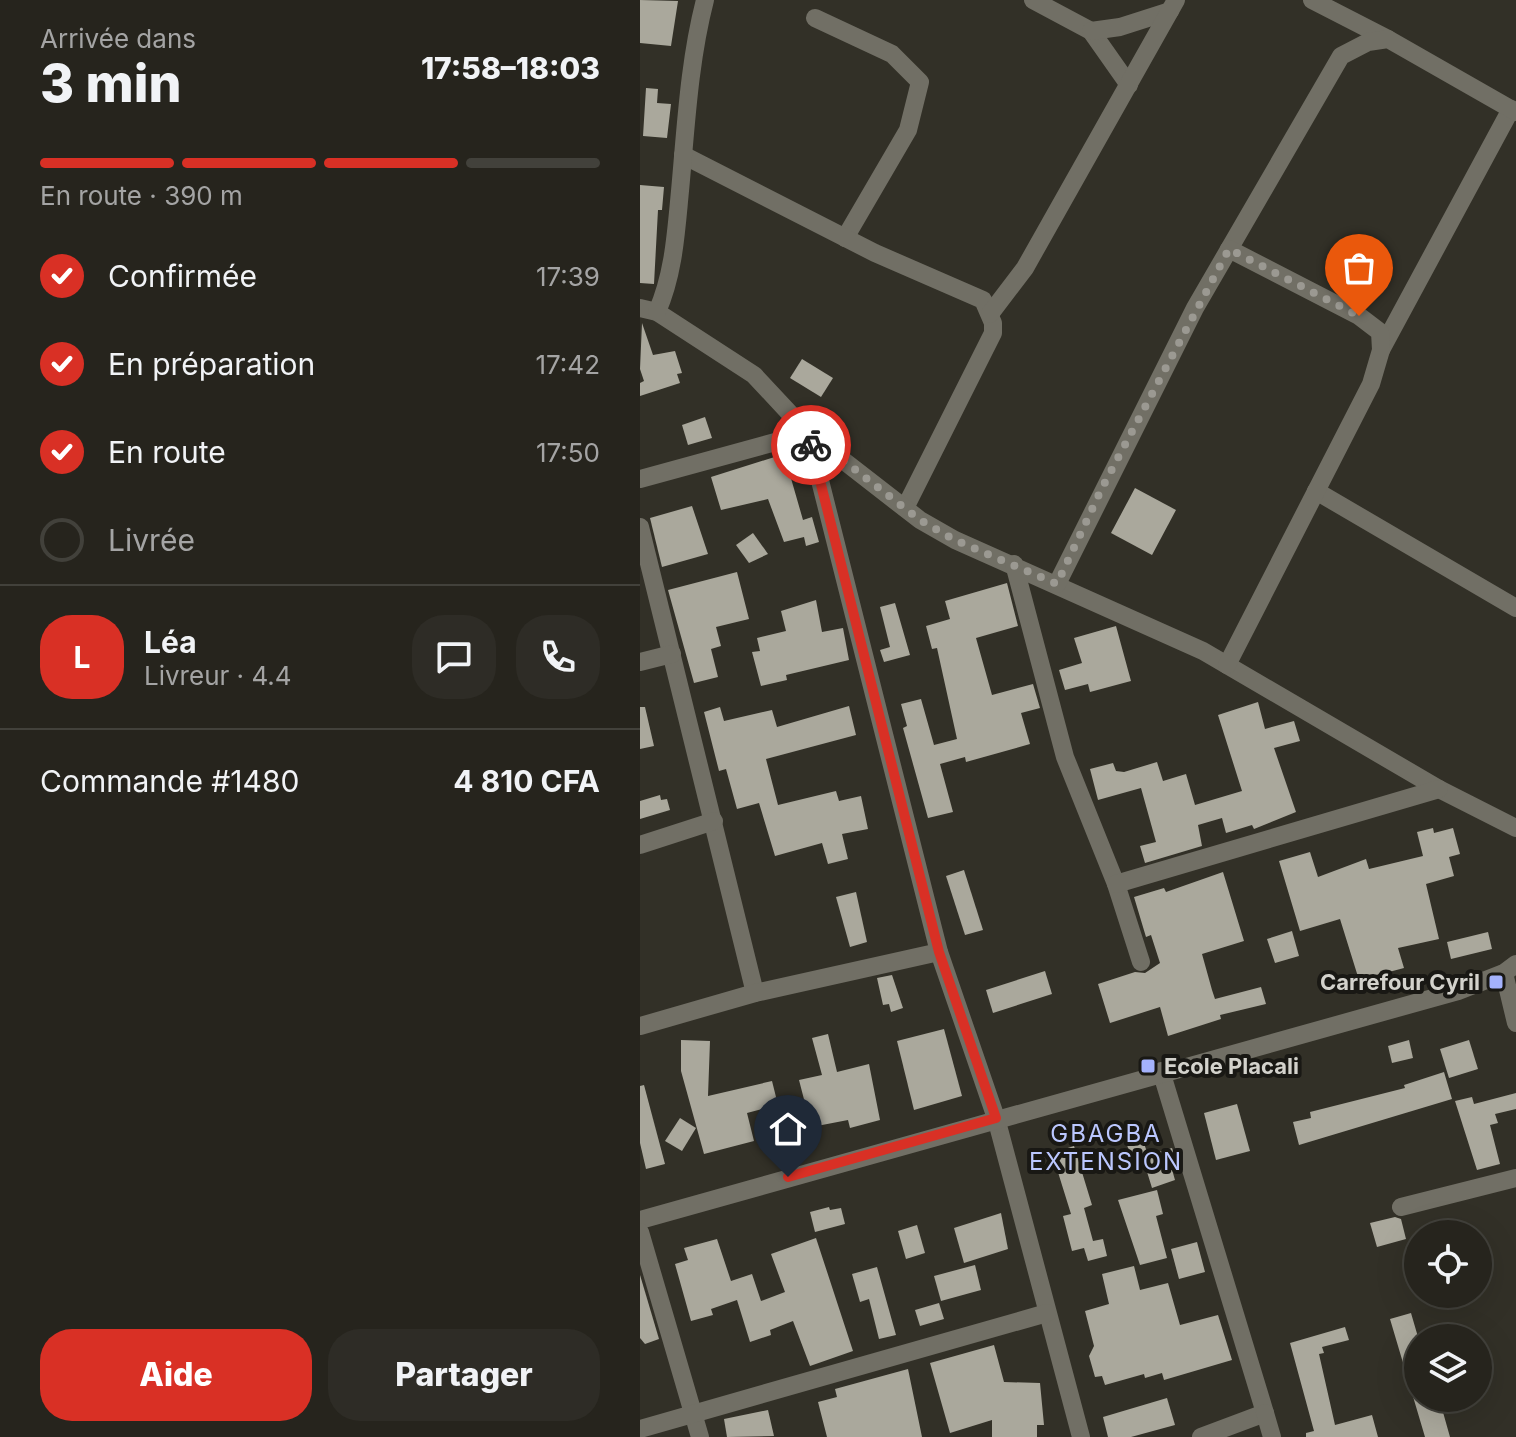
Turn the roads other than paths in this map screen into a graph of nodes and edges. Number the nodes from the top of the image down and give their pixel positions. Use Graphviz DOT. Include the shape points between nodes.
graph roads {
  1 [pos="705,0"];
  2 [pos="1033,0"];
  3 [pos="1312,0"];
  4 [pos="1173,5"];
  5 [pos="815,18"];
  6 [pos="1091,31"];
  7 [pos="1388,39"];
  8 [pos="1129,85"];
  9 [pos="1514,110"];
  10 [pos="683,155"];
  11 [pos="845,238"];
  12 [pos="1229,249"];
  13 [pos="648,310"];
  14 [pos="990,314"];
  15 [pos="1381,350"];
  16 [pos="808,433"];
  17 [pos="640,479"];
  18 [pos="1316,491"];
  19 [pos="905,508"];
  20 [pos="640,527"];
  21 [pos="1014,564"];
  22 [pos="1057,584"];
  23 [pos="1516,608"];
  24 [pos="672,654"];
  25 [pos="640,662"];
  26 [pos="1227,665"];
  27 [pos="1439,789"];
  28 [pos="714,821"];
  29 [pos="1516,828"];
  30 [pos="640,845"];
  31 [pos="1116,884"];
  32 [pos="939,952"];
  33 [pos="1141,962"];
  34 [pos="1510,968"];
  35 [pos="755,993"];
  36 [pos="1516,1023"];
  37 [pos="640,1026"];
  38 [pos="1161,1071"];
  39 [pos="996,1118"];
  40 [pos="1516,1178"];
  41 [pos="1401,1207"];
  42 [pos="640,1220"];
  43 [pos="640,1232"];
  44 [pos="1047,1313"];
  45 [pos="1265,1413"];
  46 [pos="694,1415"];
  47 [pos="640,1429"];
  48 [pos="700,1437"];
  49 [pos="1081,1437"];
  50 [pos="1201,1437"];
  51 [pos="1272,1437"];
  1 -- 10 [label="street" via="694,44"];
  2 -- 6 [label="street"];
  3 -- 7 [label="street"];
  4 -- 6 [label="street" via="1120,27"];
  4 -- 8 [label="street"];
  5 -- 11 [label="street" via="892,54 920,82 908,130"];
  6 -- 8 [label="street"];
  7 -- 9 [label="street"];
  7 -- 12 [label="street" via="1341,56"];
  8 -- 14 [label="street" via="1025,268"];
  9 -- 15 [label="street"];
  10 -- 11 [label="street"];
  10 -- 13 [label="street" via="668,287"];
  11 -- 14 [label="street" via="983,300"];
  12 -- 15 [label="street" via="1359,316 1380,332"];
  12 -- 22 [label="street"];
  13 -- 16 [label="street" via="754,375"];
  14 -- 19 [label="street" via="993,333"];
  15 -- 18 [label="street" via="1371,384"];
  16 -- 17 [label="street"];
  16 -- 19 [label="street"];
  16 -- 32 [label="street"];
  18 -- 23 [label="street"];
  18 -- 26 [label="street"];
  19 -- 21 [label="street" via="955,540"];
  20 -- 24 [label="street"];
  21 -- 22 [label="street"];
  21 -- 31 [label="street" via="1065,757"];
  22 -- 26 [label="street"];
  24 -- 25 [label="street"];
  24 -- 28 [label="street"];
  26 -- 27 [label="street"];
  27 -- 29 [label="street"];
  27 -- 31 [label="street"];
  28 -- 30 [label="street"];
  28 -- 35 [label="street"];
  31 -- 33 [label="street"];
  32 -- 35 [label="street"];
  32 -- 39 [label="street"];
  34 -- 36 [label="street"];
  34 -- 38 [label="street" via="1458,991"];
  35 -- 37 [label="street"];
  38 -- 39 [label="street"];
  38 -- 45 [label="street"];
  39 -- 42 [label="street"];
  39 -- 44 [label="street"];
  40 -- 41 [label="street"];
  43 -- 46 [label="street"];
  44 -- 46 [label="street"];
  44 -- 49 [label="street"];
  45 -- 50 [label="street"];
  45 -- 51 [label="street"];
  46 -- 47 [label="street"];
  46 -- 48 [label="street"];
}
